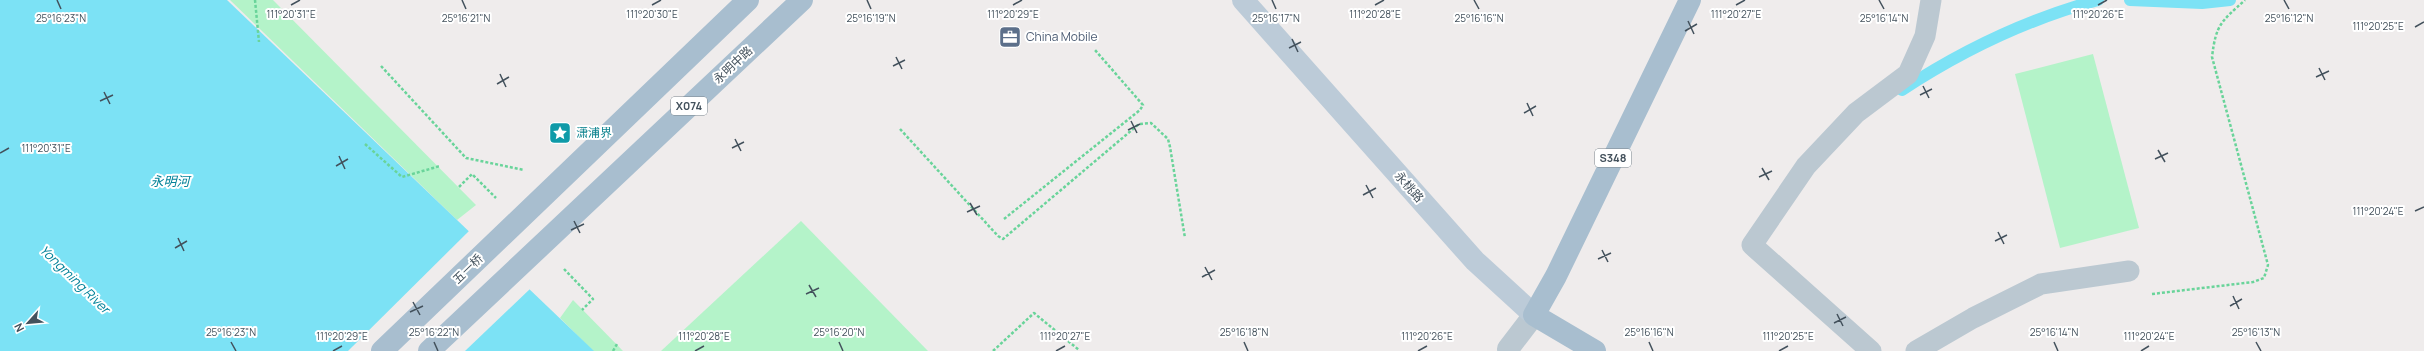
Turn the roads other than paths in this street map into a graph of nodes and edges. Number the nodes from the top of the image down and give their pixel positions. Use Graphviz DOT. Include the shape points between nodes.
graph roads {
  1 [pos="748,0"];
  2 [pos="802,0"];
  3 [pos="1243,0"];
  4 [pos="1690,0"];
  5 [pos="1931,0"];
  6 [pos="2129,271"];
  7 [pos="1534,315"];
  8 [pos="1508,349"];
  9 [pos="382,351"];
  10 [pos="428,351"];
  11 [pos="1595,351"];
  12 [pos="1871,351"];
  13 [pos="1916,351"];
  1 -- 9 [label="main road, 五一桥 / X074"];
  2 -- 10 [label="main road, 永明中路 / X074"];
  3 -- 7 [label="main road, 永桃路" via="1476,261"];
  4 -- 7 [label="main road, S348" via="1556,276"];
  5 -- 12 [label="lane" via="1925,36 1908,74 1856,113 1806,166 1752,245"];
  6 -- 13 [label="lane" via="2041,284 1973,318"];
  7 -- 8 [label="street"];
  7 -- 11 [label="main road, 永桃路"];
}
